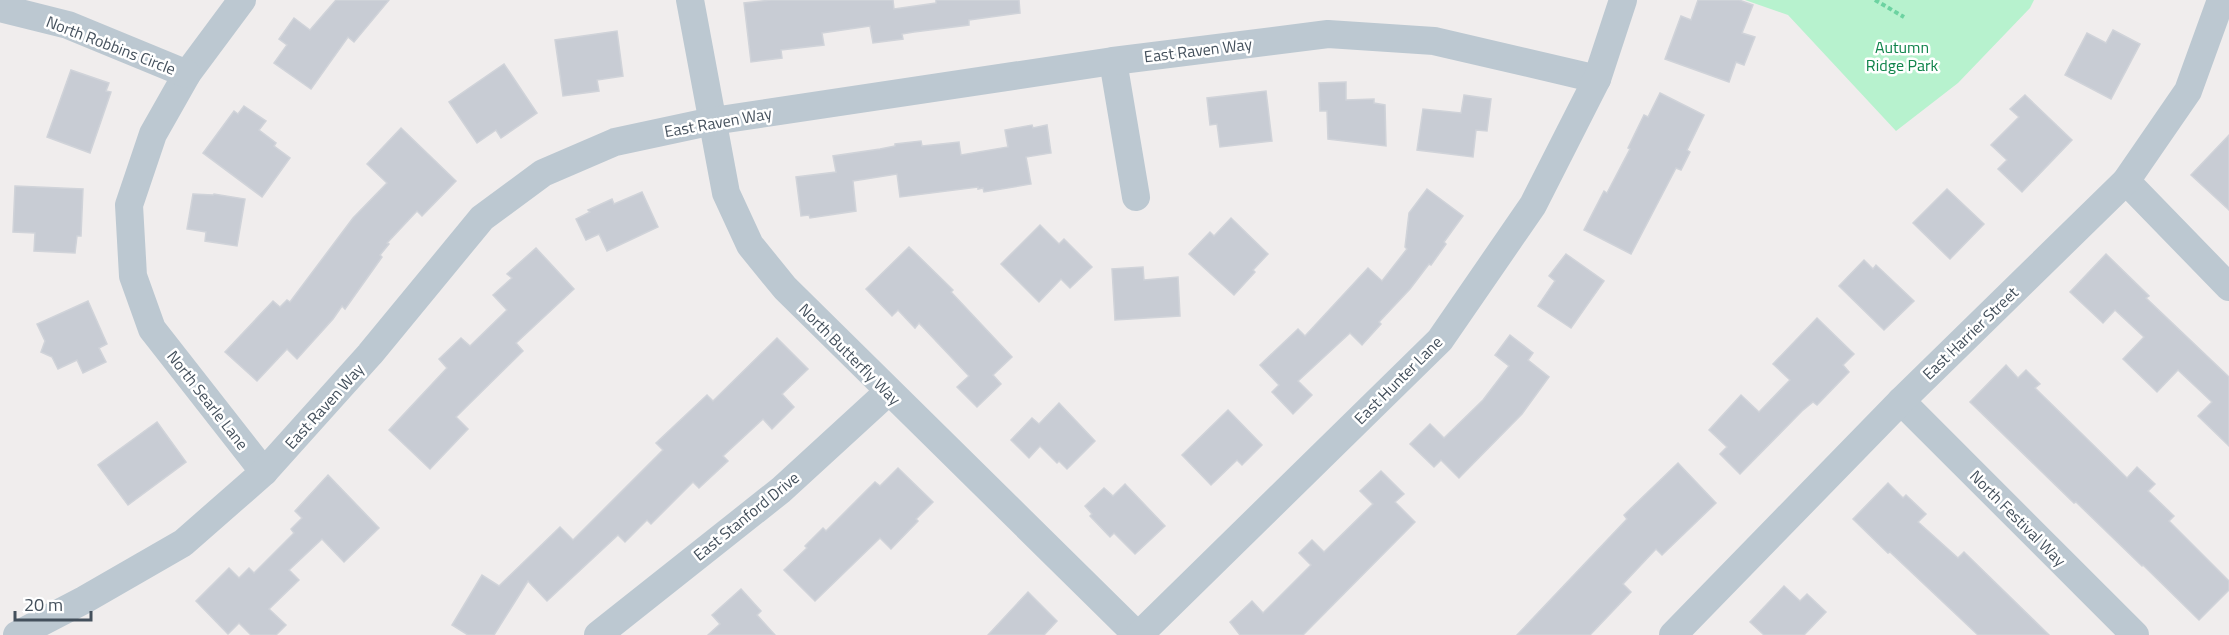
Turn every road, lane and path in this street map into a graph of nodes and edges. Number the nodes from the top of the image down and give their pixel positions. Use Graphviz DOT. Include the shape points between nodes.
graph roads {
  1 [pos="242,0"];
  2 [pos="690,0"];
  3 [pos="1623,0"];
  4 [pos="1875,0"];
  5 [pos="2221,0"];
  6 [pos="0,8"];
  7 [pos="1904,17"];
  8 [pos="1113,61"];
  9 [pos="187,74"];
  10 [pos="1597,79"];
  11 [pos="713,121"];
  12 [pos="2126,181"];
  13 [pos="1136,197"];
  14 [pos="2229,287"];
  15 [pos="888,392"];
  16 [pos="1901,401"];
  17 [pos="264,472"];
  18 [pos="1679,633"];
  19 [pos="17,635"];
  20 [pos="598,635"];
  21 [pos="1138,635"];
  22 [pos="2136,635"];
  1 -- 9 [label="street, North Searle Lane"];
  2 -- 11 [label="street, North Butterfly Way"];
  3 -- 10 [label="street, East Hunter Lane"];
  4 -- 7 [label="path"];
  5 -- 12 [label="street, East Harrier Street" via="2188,91"];
  6 -- 9 [label="street, North Robbins Circle" via="69,25"];
  8 -- 10 [label="street, East Raven Way" via="1328,34 1434,41"];
  8 -- 11 [label="street, East Raven Way"];
  8 -- 13 [label="street"];
  9 -- 17 [label="street, North Searle Lane" via="153,134 129,205 133,276 152,329"];
  10 -- 21 [label="street, East Hunter Lane" via="1533,205 1440,340"];
  11 -- 15 [label="street, North Butterfly Way" via="726,193 750,245 785,288"];
  11 -- 17 [label="street, East Raven Way" via="615,142 543,173 483,218 370,354"];
  12 -- 14 [label="street"];
  12 -- 16 [label="street, East Harrier Street"];
  15 -- 20 [label="street, East Stanford Drive" via="781,490"];
  15 -- 21 [label="street, North Butterfly Way"];
  16 -- 18 [label="street, East Harrier Street"];
  16 -- 22 [label="street, North Festival Way"];
  17 -- 19 [label="street, East Raven Way" via="183,543"];
}
